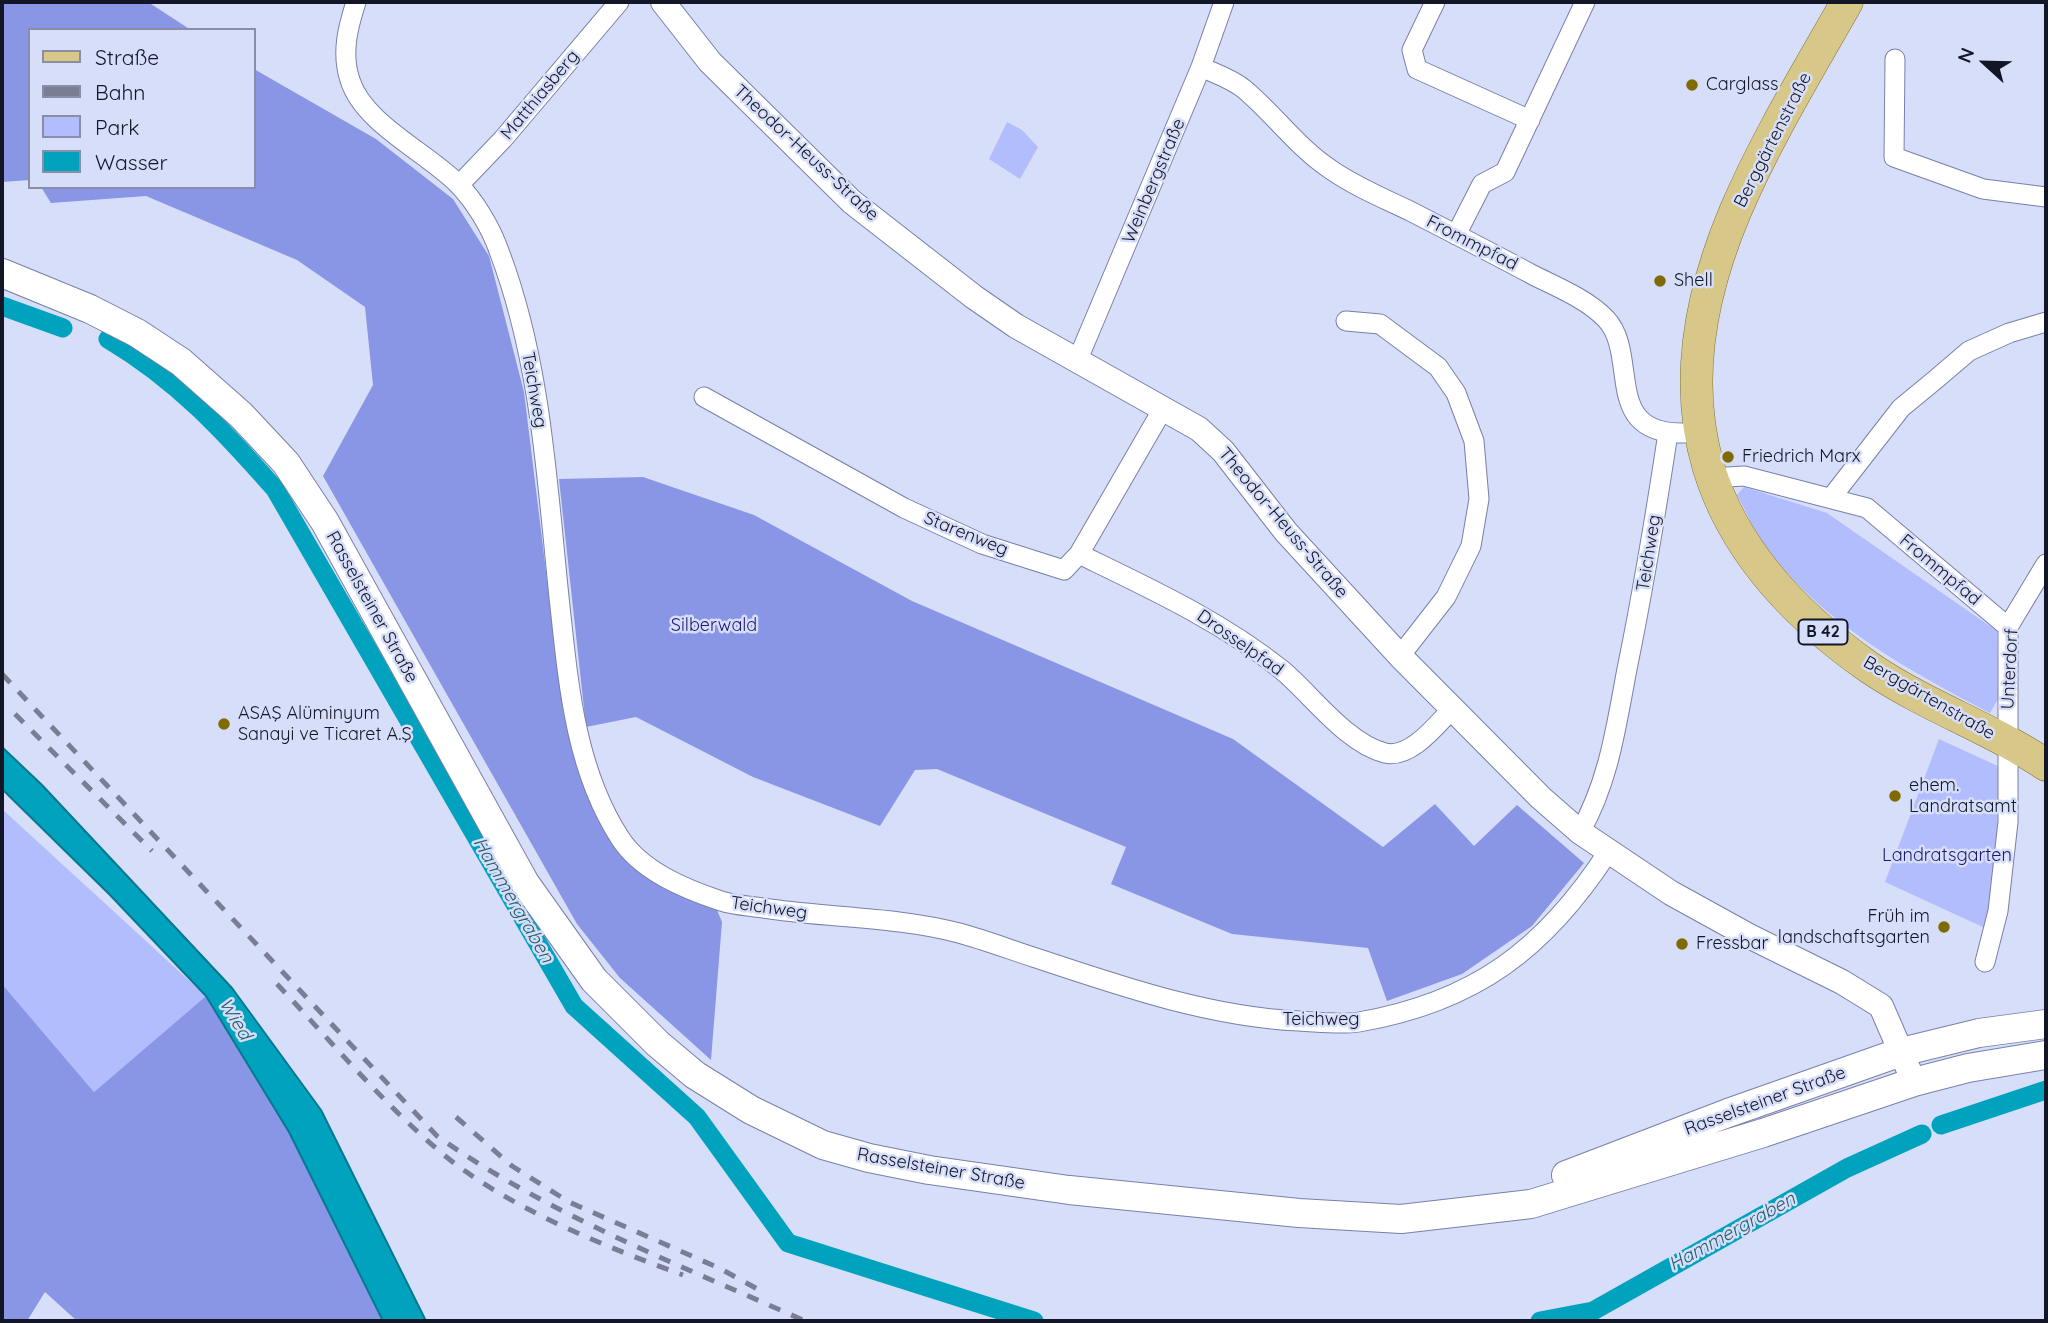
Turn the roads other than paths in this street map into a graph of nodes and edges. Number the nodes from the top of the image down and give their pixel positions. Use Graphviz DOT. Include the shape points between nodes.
graph roads {
  1 [pos="356,2"];
  2 [pos="619,2"];
  3 [pos="663,2"];
  4 [pos="1436,2"];
  5 [pos="1585,2"];
  6 [pos="1847,2"];
  7 [pos="1220,3"];
  8 [pos="1895,59"];
  9 [pos="1201,67"];
  10 [pos="1530,120"];
  11 [pos="459,185"];
  12 [pos="2046,197"];
  13 [pos="1456,234"];
  14 [pos="2,273"];
  15 [pos="1346,321"];
  16 [pos="2046,322"];
  17 [pos="1078,359"];
  18 [pos="704,397"];
  19 [pos="1164,407"];
  20 [pos="1668,432"];
  21 [pos="1700,432"];
  22 [pos="1710,478"];
  23 [pos="1831,498"];
  24 [pos="1079,554"];
  25 [pos="2046,564"];
  26 [pos="2008,627"];
  27 [pos="1400,656"];
  28 [pos="1453,708"];
  29 [pos="2032,755"];
  30 [pos="1580,832"];
  31 [pos="1608,852"];
  32 [pos="1985,962"];
  33 [pos="2046,1024"];
  34 [pos="1901,1052"];
  35 [pos="2046,1055"];
  36 [pos="1913,1082"];
  37 [pos="1493,1206"];
  1 -- 11 [label="street, Teichweg" via="345,37 349,79 363,106"];
  2 -- 11 [label="street, Matthiasberg"];
  3 -- 17 [label="street, Theodor-Heuss-Straße" via="710,62 852,202 974,297"];
  4 -- 10 [label="street" via="1412,50 1417,69"];
  5 -- 10 [label="street"];
  6 -- 21 [label="main road, Berggärtenstraße / B 42" via="1760,160 1726,235 1698,349"];
  7 -- 9 [label="street, Weinbergstraße"];
  8 -- 12 [label="street" via="1894,157 1983,189"];
  9 -- 13 [label="street, Frommpfad" via="1244,89 1330,169"];
  9 -- 17 [label="street, Weinbergstraße"];
  10 -- 13 [label="street" via="1506,173 1482,184"];
  11 -- 31 [label="street, Teichweg" via="493,235 513,286 537,391 562,624 583,756 600,806 624,845 657,874 723,902 888,920 959,933 1151,993 1263,1020 1353,1023 1401,1013 1460,991 1509,964 1556,922"];
  13 -- 20 [label="street, Frommpfad" via="1585,303 1608,321 1618,340 1631,407 1648,424"];
  14 -- 37 [label="main road, Rasselsteiner Straße" via="90,309 181,362 242,415 286,463 325,522 556,930 594,980 658,1044 740,1103 823,1145 869,1158 1069,1190 1401,1219"];
  15 -- 27 [label="street" via="1380,324 1438,367 1456,393 1474,442 1479,499 1471,546 1446,597"];
  16 -- 23 [label="street" via="1969,351 1901,408"];
  17 -- 19 [label="street, Theodor-Heuss-Straße"];
  18 -- 24 [label="street, Starenweg" via="892,502 982,544 1064,570"];
  19 -- 24 [label="street"];
  19 -- 27 [label="street, Theodor-Heuss-Straße" via="1223,450 1286,532"];
  20 -- 21 [label="street"];
  20 -- 30 [label="street, Teichweg" via="1608,767 1598,801"];
  21 -- 22 [label="main road, Berggärtenstraße / B 42"];
  22 -- 23 [label="street, Frommpfad" via="1744,476"];
  22 -- 29 [label="main road, Berggärtenstraße / B 42" via="1744,546 1815,625 1871,668"];
  23 -- 26 [label="street, Frommpfad" via="1867,508"];
  24 -- 28 [label="street, Drosselpfad" via="1193,610 1283,671 1320,710 1386,753 1403,751 1426,737"];
  25 -- 26 [label="street, Unterdorf"];
  26 -- 29 [label="street, Unterdorf"];
  27 -- 28 [label="street, Theodor-Heuss-Straße"];
  28 -- 30 [label="street, Theodor-Heuss-Straße"];
  29 -- 32 [label="street" via="2008,822 1998,911"];
  30 -- 31 [label="street, Theodor-Heuss-Straße"];
  31 -- 34 [label="street, Theodor-Heuss-Straße" via="1671,893 1881,1006"];
  33 -- 34 [label="main road, Rasselsteiner Straße" via="1954,1038"];
  34 -- 36 [label="street, Theodor-Heuss-Straße"];
  34 -- 37 [label="main road, Rasselsteiner Straße" via="1715,1118"];
  35 -- 36 [label="main road, Rasselsteiner Straße"];
  36 -- 37 [label="main road, Rasselsteiner Straße" via="1577,1191 1531,1204"];
}
